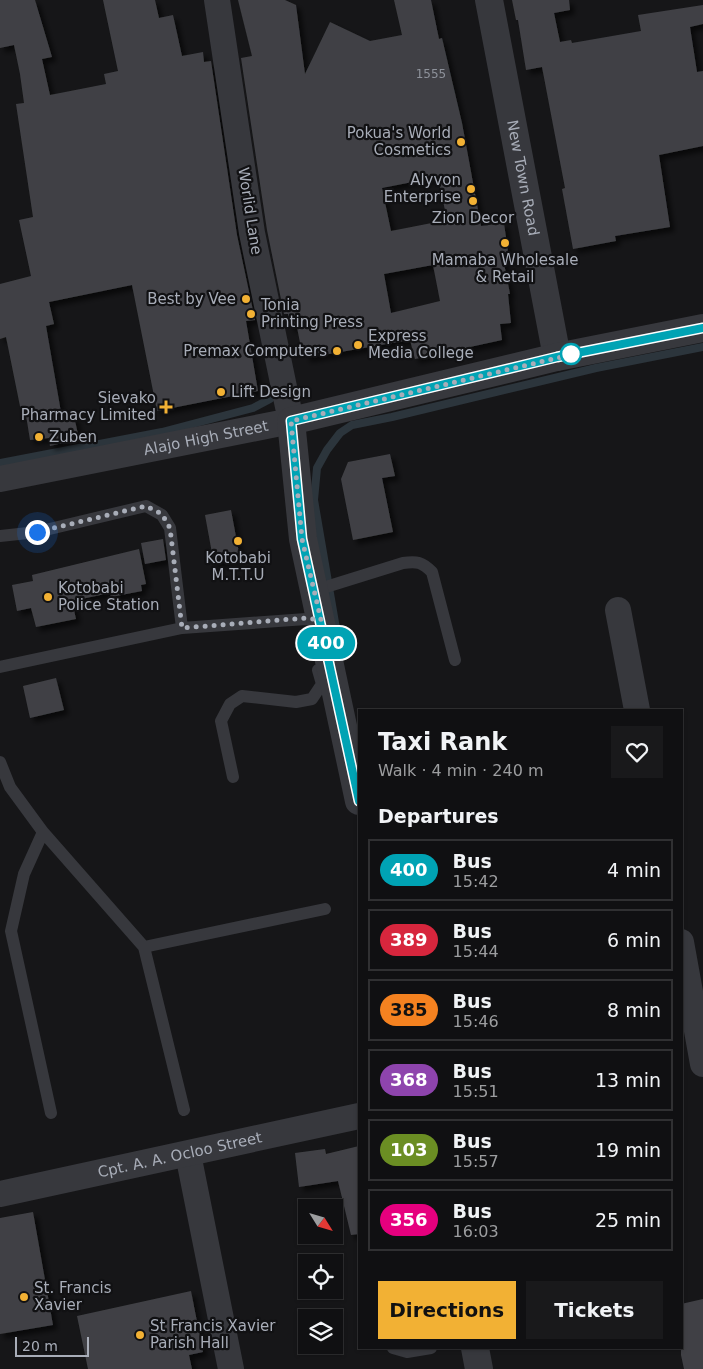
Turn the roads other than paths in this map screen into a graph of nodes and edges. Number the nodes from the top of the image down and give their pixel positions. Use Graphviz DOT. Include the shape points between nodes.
graph roads {
  1 [pos="217,0"];
  2 [pos="489,0"];
  3 [pos="703,328"];
  4 [pos="557,357"];
  5 [pos="291,421"];
  6 [pos="0,479"];
  7 [pos="0,536"];
  8 [pos="314,591"];
  9 [pos="618,610"];
  10 [pos="311,622"];
  11 [pos="182,628"];
  12 [pos="315,656"];
  13 [pos="455,660"];
  14 [pos="0,667"];
  15 [pos="637,709"];
  16 [pos="0,762"];
  17 [pos="233,777"];
  18 [pos="358,797"];
  19 [pos="43,832"];
  20 [pos="325,910"];
  21 [pos="687,944"];
  22 [pos="144,947"];
  23 [pos="703,1064"];
  24 [pos="184,1110"];
  25 [pos="51,1113"];
  26 [pos="358,1116"];
  27 [pos="188,1154"];
  28 [pos="0,1194"];
  29 [pos="396,1349"];
  30 [pos="425,1349"];
  31 [pos="475,1349"];
  32 [pos="231,1369"];
  33 [pos="479,1369"];
  1 -- 5 [label="street, Worlid Lane" via="252,233"];
  2 -- 4 [label="street, New Town Road"];
  3 -- 4 [label="street, Alajo High Street"];
  4 -- 5 [label="street, Alajo High Street"];
  5 -- 6 [label="street, Alajo High Street"];
  5 -- 8 [label="street" via="302,539"];
  7 -- 11 [label="lane" via="37,532 146,506 162,514 170,528"];
  8 -- 10 [label="street"];
  8 -- 13 [label="lane" via="417,561 432,572"];
  9 -- 15 [label="street"];
  10 -- 11 [label="lane"];
  10 -- 18 [label="street"];
  11 -- 14 [label="lane"];
  12 -- 17 [label="lane" via="322,684 312,699 296,702 242,696 230,704 221,722"];
  16 -- 19 [label="lane" via="10,787"];
  19 -- 22 [label="lane"];
  19 -- 25 [label="lane" via="24,874 11,931"];
  20 -- 22 [label="lane"];
  21 -- 23 [label="street"];
  22 -- 24 [label="lane"];
  26 -- 27 [label="street, Cpt. A. A. Ocloo Street"];
  27 -- 28 [label="street, Cpt. A. A. Ocloo Street"];
  27 -- 32 [label="street"];
  29 -- 30 [label="lane" via="407,1352"];
  31 -- 33 [label="street"];
}
